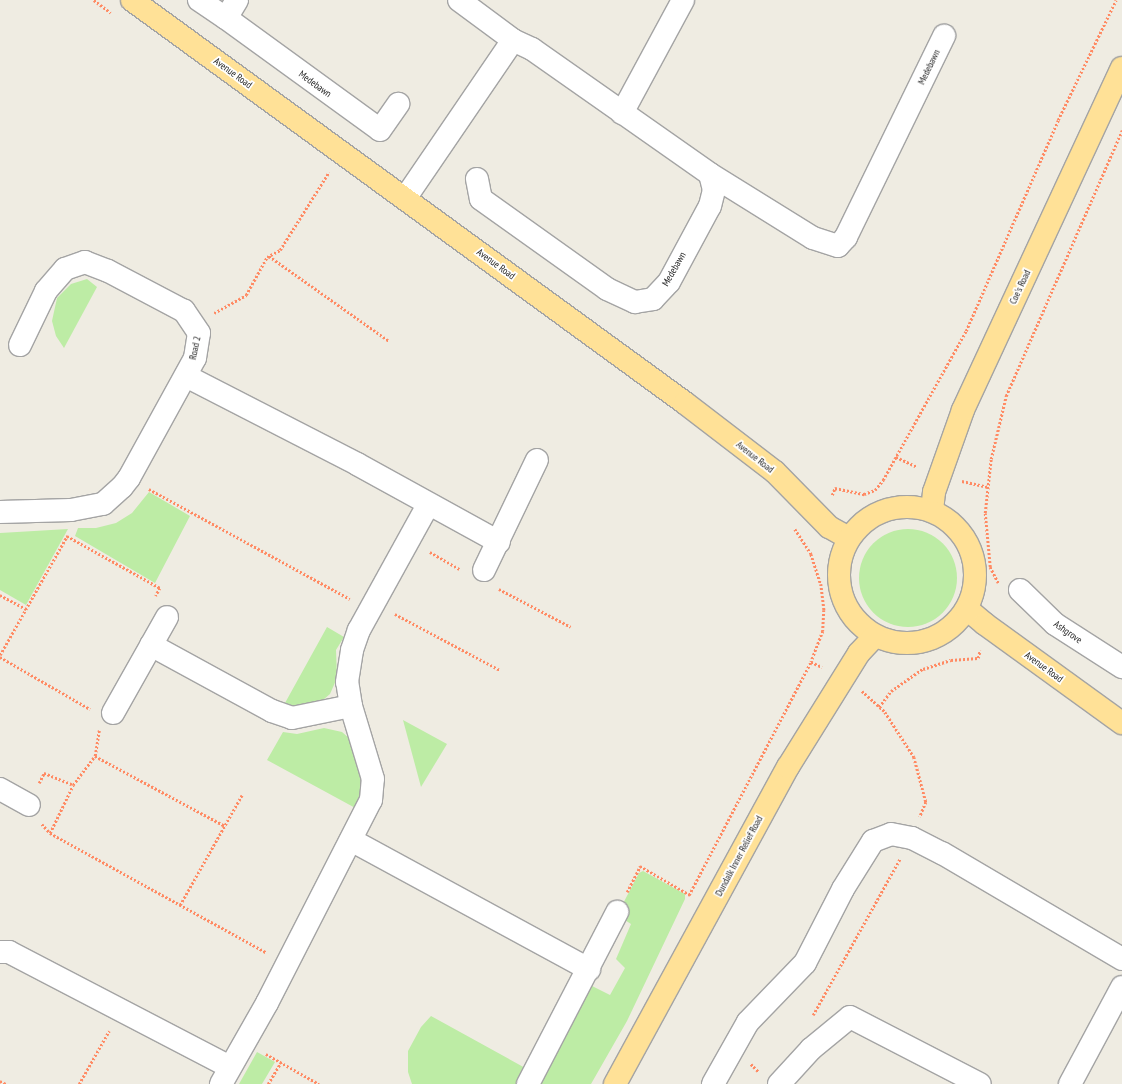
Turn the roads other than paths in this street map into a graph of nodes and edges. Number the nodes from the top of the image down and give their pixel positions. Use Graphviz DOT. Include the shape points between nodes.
graph roads {
  1 [pos="132,0"];
  2 [pos="199,0"];
  3 [pos="459,0"];
  4 [pos="683,0"];
  5 [pos="231,9"];
  6 [pos="944,36"];
  7 [pos="513,40"];
  8 [pos="1122,68"];
  9 [pos="398,104"];
  10 [pos="622,113"];
  11 [pos="710,174"];
  12 [pos="477,179"];
  13 [pos="406,197"];
  14 [pos="20,345"];
  15 [pos="186,376"];
  16 [pos="537,460"];
  17 [pos="428,505"];
  18 [pos="932,511"];
  19 [pos="0,512"];
  20 [pos="849,538"];
  21 [pos="499,542"];
  22 [pos="484,570"];
  23 [pos="1020,590"];
  24 [pos="967,609"];
  25 [pos="167,617"];
  26 [pos="875,636"];
  27 [pos="151,645"];
  28 [pos="1122,667"];
  29 [pos="351,706"];
  30 [pos="106,717"];
  31 [pos="1122,723"];
  32 [pos="0,789"];
  33 [pos="29,805"];
  34 [pos="351,840"];
  35 [pos="617,912"];
  36 [pos="0,952"];
  37 [pos="1122,959"];
  38 [pos="589,969"];
  39 [pos="1122,987"];
  40 [pos="226,1076"];
  41 [pos="771,1079"];
  42 [pos="528,1084"];
  43 [pos="615,1084"];
  44 [pos="714,1084"];
  45 [pos="980,1084"];
  46 [pos="1070,1084"];
  1 -- 13 [label="main road, Avenue Road"];
  2 -- 5 [label="street, Medebawn"];
  3 -- 7 [label="street"];
  4 -- 10 [label="street"];
  5 -- 9 [label="street, Medebawn" via="380,130"];
  6 -- 11 [label="street, Medebawn" via="846,237 838,246 813,238"];
  7 -- 10 [label="street" via="532,49"];
  7 -- 13 [label="street"];
  8 -- 18 [label="main road, Coe's Road" via="962,410 934,492"];
  10 -- 11 [label="street"];
  11 -- 12 [label="street, Medebawn" via="714,190 710,206 669,282 653,299 635,302 607,289 481,199"];
  13 -- 20 [label="main road, Avenue Road" via="775,472 820,518"];
  14 -- 15 [label="street, Road 2" via="46,291 65,269 85,262 184,311 199,333 195,358"];
  15 -- 17 [label="street" via="357,464"];
  15 -- 19 [label="street, Road 2" via="129,478 102,504 71,510"];
  16 -- 21 [label="street"];
  17 -- 21 [label="street"];
  17 -- 29 [label="street" via="352,650 347,682"];
  18 -- 20 [label="main road" via="913,506 877,513"];
  18 -- 24 [label="main road" via="949,520 963,535 972,552 976,571 974,591"];
  20 -- 26 [label="main road" via="840,559 839,582 845,603 857,622"];
  21 -- 22 [label="street"];
  23 -- 28 [label="street, Ashgrove" via="1055,624"];
  24 -- 26 [label="main road" via="954,625 937,638 916,643 895,642"];
  24 -- 31 [label="main road, Avenue Road"];
  25 -- 27 [label="street"];
  26 -- 43 [label="main road, Dundalk Inner Relief Road" via="859,653 788,767"];
  27 -- 29 [label="street" via="272,711 292,718"];
  27 -- 30 [label="street"];
  29 -- 34 [label="street" via="374,779 371,800"];
  32 -- 33 [label="street"];
  34 -- 38 [label="street"];
  34 -- 40 [label="street"];
  35 -- 38 [label="street"];
  36 -- 40 [label="street" via="8,952 121,1010"];
  37 -- 44 [label="street" via="912,838 891,834 873,842 843,889 804,962 748,1022"];
  38 -- 42 [label="street"];
  39 -- 46 [label="street"];
  41 -- 45 [label="street" via="850,1017"];
}
